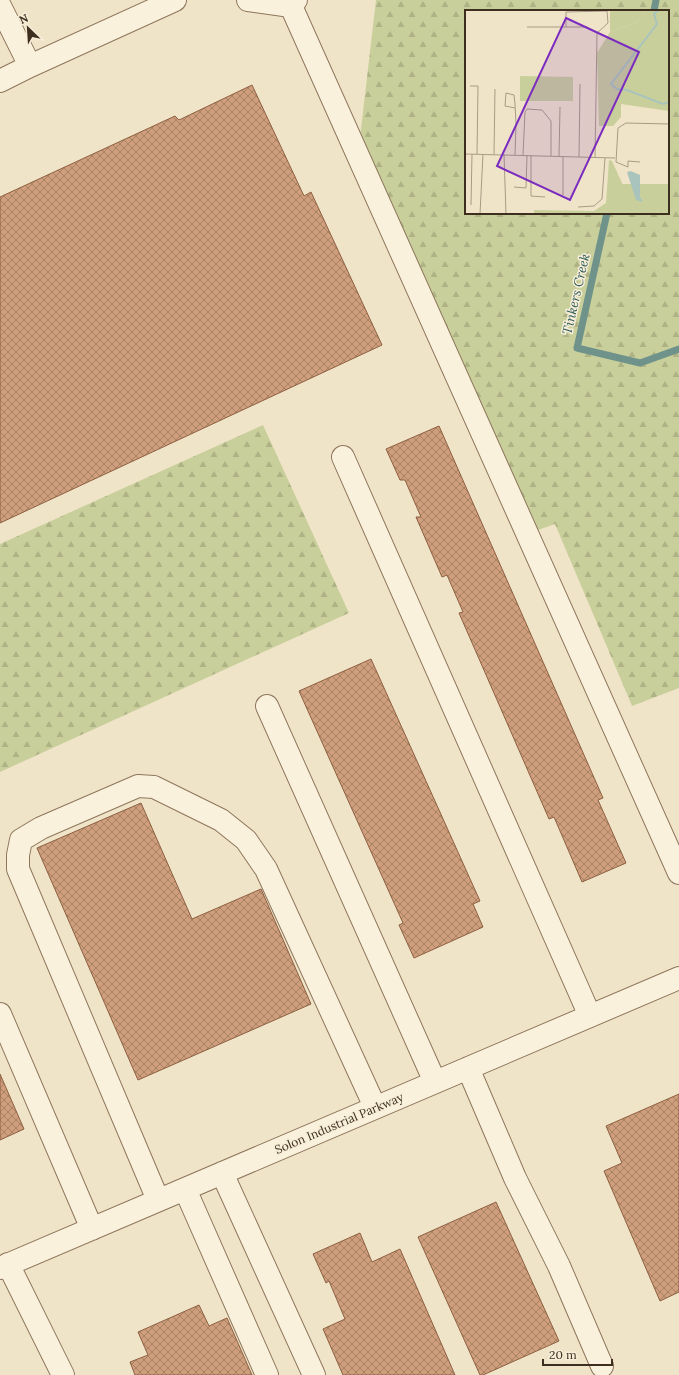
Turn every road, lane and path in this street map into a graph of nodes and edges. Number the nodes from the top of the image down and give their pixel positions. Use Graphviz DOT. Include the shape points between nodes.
graph roads {
  1 [pos="175,0"];
  2 [pos="248,0"];
  3 [pos="294,3"];
  4 [pos="0,6"];
  5 [pos="30,66"];
  6 [pos="0,80"];
  7 [pos="343,457"];
  8 [pos="267,706"];
  9 [pos="679,873"];
  10 [pos="679,978"];
  11 [pos="0,1014"];
  12 [pos="590,1016"];
  13 [pos="468,1068"];
  14 [pos="436,1082"];
  15 [pos="375,1107"];
  16 [pos="222,1173"];
  17 [pos="185,1189"];
  18 [pos="158,1200"];
  19 [pos="92,1228"];
  20 [pos="4,1266"];
  21 [pos="602,1366"];
  22 [pos="63,1375"];
  23 [pos="267,1375"];
  24 [pos="314,1375"];
  1 -- 5 [label="street"];
  2 -- 3 [label="street"];
  3 -- 9 [label="street"];
  4 -- 5 [label="street"];
  5 -- 6 [label="street"];
  7 -- 12 [label="street"];
  8 -- 14 [label="street"];
  10 -- 12 [label="street, Solon Industrial Parkway"];
  11 -- 19 [label="street"];
  12 -- 13 [label="street, Solon Industrial Parkway"];
  13 -- 14 [label="street, Solon Industrial Parkway"];
  13 -- 21 [label="street" via="515,1178 559,1266"];
  14 -- 15 [label="street, Solon Industrial Parkway"];
  15 -- 16 [label="street, Solon Industrial Parkway"];
  15 -- 18 [label="street" via="266,869 246,840 221,820 154,786 138,786 41,828 22,840 18,869"];
  16 -- 17 [label="street, Solon Industrial Parkway"];
  16 -- 24 [label="street"];
  17 -- 18 [label="street, Solon Industrial Parkway"];
  17 -- 23 [label="street"];
  18 -- 19 [label="street, Solon Industrial Parkway"];
  19 -- 20 [label="street, Solon Industrial Parkway"];
  20 -- 22 [label="street"];
}
